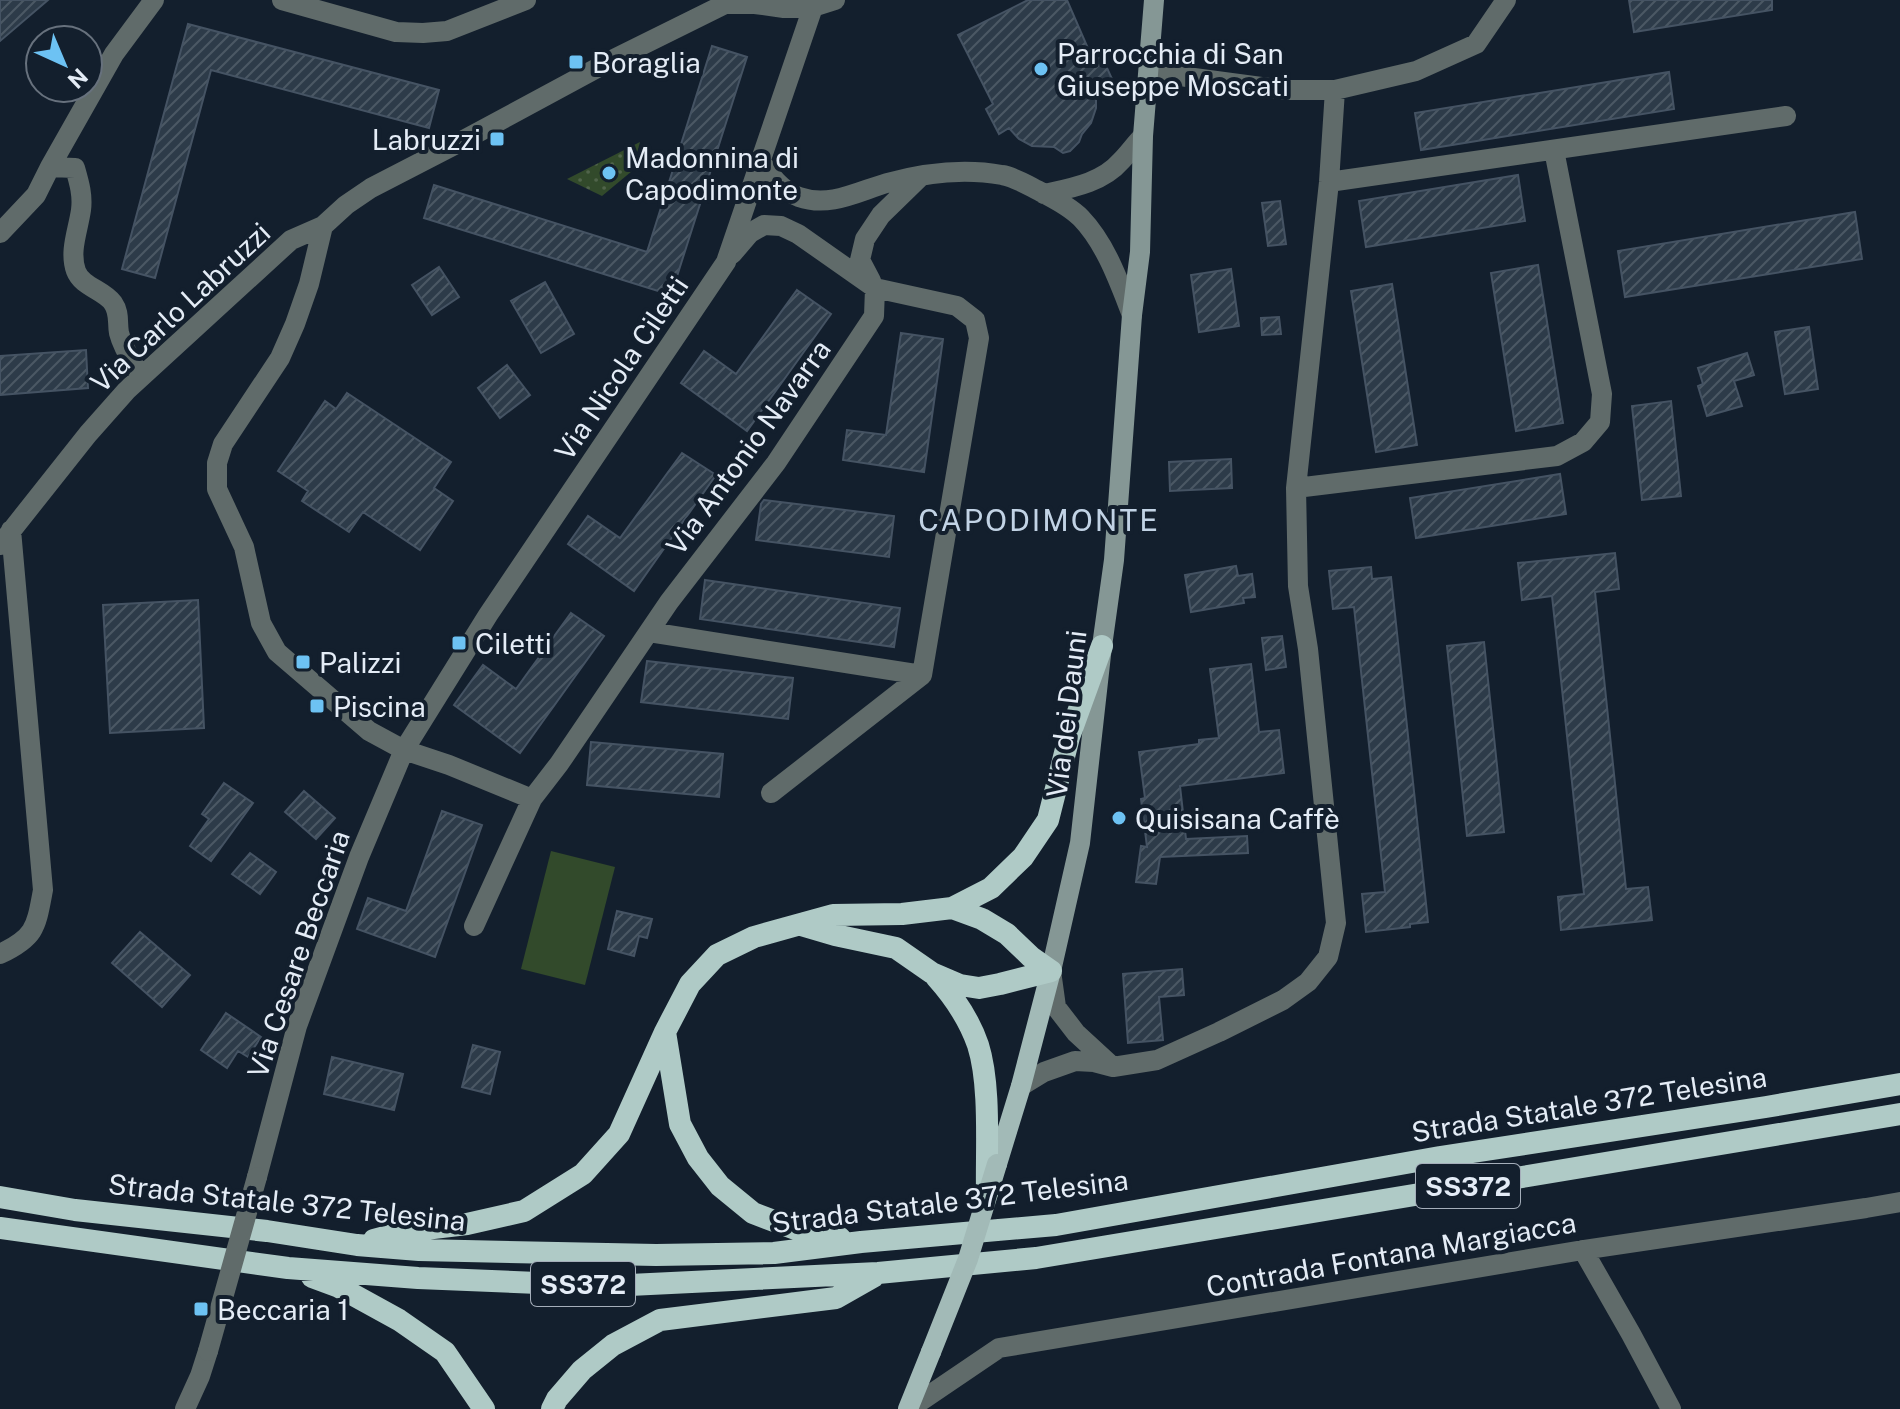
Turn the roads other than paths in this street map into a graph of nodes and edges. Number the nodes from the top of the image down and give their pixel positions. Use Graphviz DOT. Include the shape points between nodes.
graph roads {
  1 [pos="154,0"];
  2 [pos="282,0"];
  3 [pos="526,0"];
  4 [pos="835,0"];
  5 [pos="1506,0"];
  6 [pos="722,2"];
  7 [pos="1152,4"];
  8 [pos="813,7"];
  9 [pos="1149,72"];
  10 [pos="1335,90"];
  11 [pos="1786,116"];
  12 [pos="1143,136"];
  13 [pos="1554,150"];
  14 [pos="760,160"];
  15 [pos="50,167"];
  16 [pos="920,177"];
  17 [pos="1329,182"];
  18 [pos="1044,194"];
  19 [pos="323,226"];
  20 [pos="0,233"];
  21 [pos="726,262"];
  22 [pos="875,288"];
  23 [pos="1132,315"];
  24 [pos="141,377"];
  25 [pos="1296,488"];
  26 [pos="6,538"];
  27 [pos="649,632"];
  28 [pos="1102,646"];
  29 [pos="922,675"];
  30 [pos="404,750"];
  31 [pos="771,793"];
  32 [pos="532,799"];
  33 [pos="952,908"];
  34 [pos="801,925"];
  35 [pos="474,926"];
  36 [pos="0,954"];
  37 [pos="1051,971"];
  38 [pos="932,973"];
  39 [pos="665,1032"];
  40 [pos="1113,1067"];
  41 [pos="1900,1084"];
  42 [pos="1021,1086"];
  43 [pos="1900,1114"];
  44 [pos="0,1197"];
  45 [pos="987,1199"];
  46 [pos="1900,1202"];
  47 [pos="0,1228"];
  48 [pos="861,1242"];
  49 [pos="357,1245"];
  50 [pos="1583,1250"];
  51 [pos="288,1268"];
  52 [pos="878,1273"];
  53 [pos="185,1409"];
  54 [pos="484,1409"];
  55 [pos="552,1409"];
  56 [pos="908,1409"];
  57 [pos="1671,1409"];
  1 -- 15 [label="street" via="114,54"];
  2 -- 3 [label="street" via="396,32 423,33 447,31"];
  4 -- 8 [label="street"];
  5 -- 10 [label="street" via="1476,44 1416,71"];
  6 -- 8 [label="street, Via Carlo Labruzzi"];
  6 -- 19 [label="street, Via Carlo Labruzzi" via="371,188"];
  7 -- 9 [label="main road, Via dei Dauni"];
  8 -- 14 [label="street, Via Nicola Ciletti"];
  9 -- 10 [label="street" via="1285,90"];
  9 -- 12 [label="main road, Via dei Dauni"];
  10 -- 17 [label="street"];
  11 -- 13 [label="street"];
  12 -- 18 [label="street" via="1100,178"];
  12 -- 23 [label="main road, Via dei Dauni" via="1140,252"];
  13 -- 17 [label="street"];
  13 -- 25 [label="street" via="1602,394 1600,422 1583,442 1557,456"];
  14 -- 16 [label="street" via="786,190 818,201"];
  14 -- 21 [label="street, Via Nicola Ciletti"];
  15 -- 20 [label="street" via="36,195"];
  15 -- 24 [label="street" via="75,168 81,191 73,248 77,274 112,302 125,349"];
  16 -- 18 [label="street" via="947,172 1004,175"];
  16 -- 22 [label="street" via="865,239 860,260"];
  17 -- 25 [label="street"];
  18 -- 23 [label="street" via="1081,218 1098,241"];
  19 -- 24 [label="street, Via Carlo Labruzzi" via="291,240"];
  19 -- 30 [label="street" via="309,284 280,358 223,444 217,489 244,547 261,623 277,652 369,731"];
  21 -- 22 [label="street" via="750,233 764,225 781,226"];
  21 -- 30 [label="street, Via Nicola Ciletti" via="488,615"];
  22 -- 27 [label="street, Via Antonio Navarra" via="874,316 776,463"];
  22 -- 29 [label="street" via="957,306 975,320 979,338"];
  23 -- 28 [label="main road, Via dei Dauni" via="1114,560"];
  24 -- 26 [label="street, Via Carlo Labruzzi"];
  25 -- 40 [label="street" via="1298,586 1336,923 1328,957 1308,982 1283,1000 1157,1060"];
  26 -- 36 [label="street, Via Carlo Labruzzi" via="43,890 37,922 21,943"];
  27 -- 29 [label="street"];
  27 -- 32 [label="street, Via Antonio Navarra"];
  28 -- 33 [label="highway" via="1069,737 1048,820 1023,857 991,888"];
  28 -- 37 [label="main road, Via dei Dauni" via="1080,843"];
  29 -- 31 [label="street"];
  30 -- 32 [label="street"];
  30 -- 53 [label="street, Via Cesare Beccaria, bridge" via="297,1026 208,1351"];
  32 -- 35 [label="street, Via Antonio Navarra"];
  33 -- 34 [label="highway" via="833,915"];
  33 -- 37 [label="highway" via="1007,934"];
  34 -- 38 [label="highway" via="896,948"];
  34 -- 39 [label="highway" via="754,937 717,955 690,984"];
  37 -- 38 [label="highway" via="979,988"];
  37 -- 40 [label="street" via="1056,1007"];
  37 -- 42 [label="main road, Via dei Dauni"];
  38 -- 45 [label="highway" via="962,1011 981,1059"];
  39 -- 48 [label="highway" via="680,1124 720,1186 753,1213 798,1230"];
  39 -- 49 [label="highway" via="619,1134 583,1174 524,1211"];
  40 -- 42 [label="street" via="1075,1061"];
  41 -- 48 [label="highway, Strada Statale 372 Telesina / SS372" via="1056,1225"];
  42 -- 45 [label="main road, Via dei Dauni, bridge"];
  43 -- 52 [label="highway, Strada Statale 372 Telesina / SS372" via="1036,1258"];
  44 -- 49 [label="highway, Strada Statale 372 Telesina / SS372"];
  45 -- 56 [label="main road, Via dei Dauni, bridge"];
  46 -- 50 [label="street, Contrada Fontana Margiacca"];
  47 -- 51 [label="highway, Strada Statale 372 Telesina / SS372"];
  48 -- 49 [label="highway, Strada Statale 372 Telesina / SS372" via="774,1253 656,1255"];
  50 -- 56 [label="street, Contrada Fontana Margiacca" via="999,1348"];
  50 -- 57 [label="street"];
  51 -- 52 [label="highway, Strada Statale 372 Telesina / SS372" via="609,1286"];
  51 -- 54 [label="highway" via="339,1287 445,1352"];
  52 -- 55 [label="highway" via="836,1298 660,1320 613,1345 582,1370"];
}
